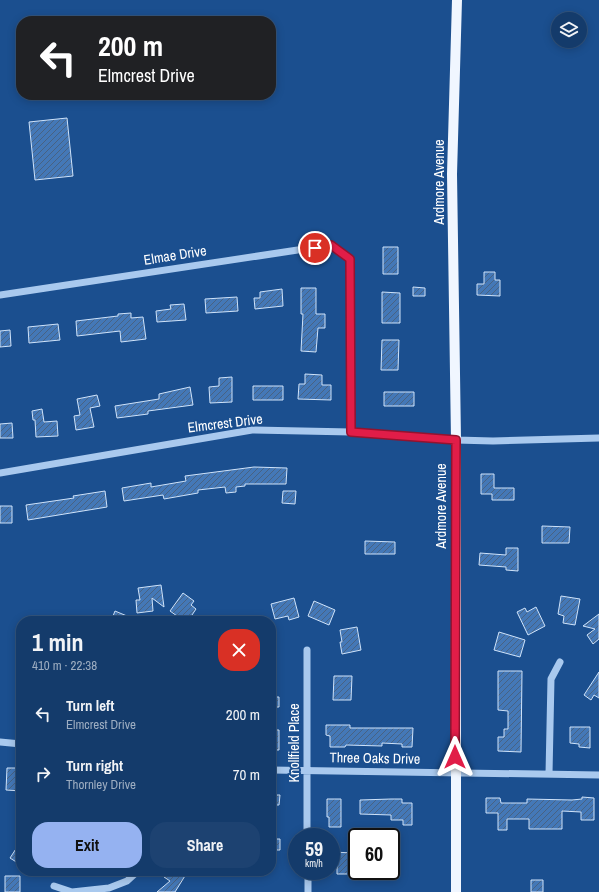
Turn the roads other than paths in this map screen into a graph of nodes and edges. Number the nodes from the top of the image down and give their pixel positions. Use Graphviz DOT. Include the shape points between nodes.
graph roads {
  1 [pos="457,0"];
  2 [pos="0,295"];
  3 [pos="351,432"];
  4 [pos="599,438"];
  5 [pos="456,440"];
  6 [pos="0,473"];
  7 [pos="307,650"];
  8 [pos="560,662"];
  9 [pos="0,742"];
  10 [pos="16,744"];
  11 [pos="276,770"];
  12 [pos="307,770"];
  13 [pos="455,773"];
  14 [pos="549,774"];
  15 [pos="599,775"];
  16 [pos="307,828"];
  17 [pos="132,876"];
  18 [pos="308,880"];
  19 [pos="54,886"];
  20 [pos="308,892"];
  21 [pos="456,892"];
  1 -- 5 [label="main road, Ardmore Avenue" via="452,174"];
  2 -- 3 [label="street, Elmae Drive" via="331,245 350,259"];
  3 -- 5 [label="street, Elmcrest Drive"];
  3 -- 6 [label="street, Elmcrest Drive" via="252,430"];
  4 -- 5 [label="street, Elmcrest Drive"];
  5 -- 13 [label="main road, Ardmore Avenue"];
  7 -- 12 [label="street, Knollfield Place"];
  8 -- 14 [label="street" via="551,679"];
  9 -- 10 [label="street"];
  11 -- 12 [label="street, Three Oaks Drive"];
  12 -- 13 [label="street, Three Oaks Drive"];
  12 -- 16 [label="street, Knollfield Place"];
  13 -- 14 [label="street, Three Oaks Drive"];
  13 -- 21 [label="main road, Ardmore Avenue"];
  14 -- 15 [label="street, Three Oaks Drive"];
  17 -- 19 [label="street" via="127,881 108,888 72,892"];
  18 -- 20 [label="street"];
}
